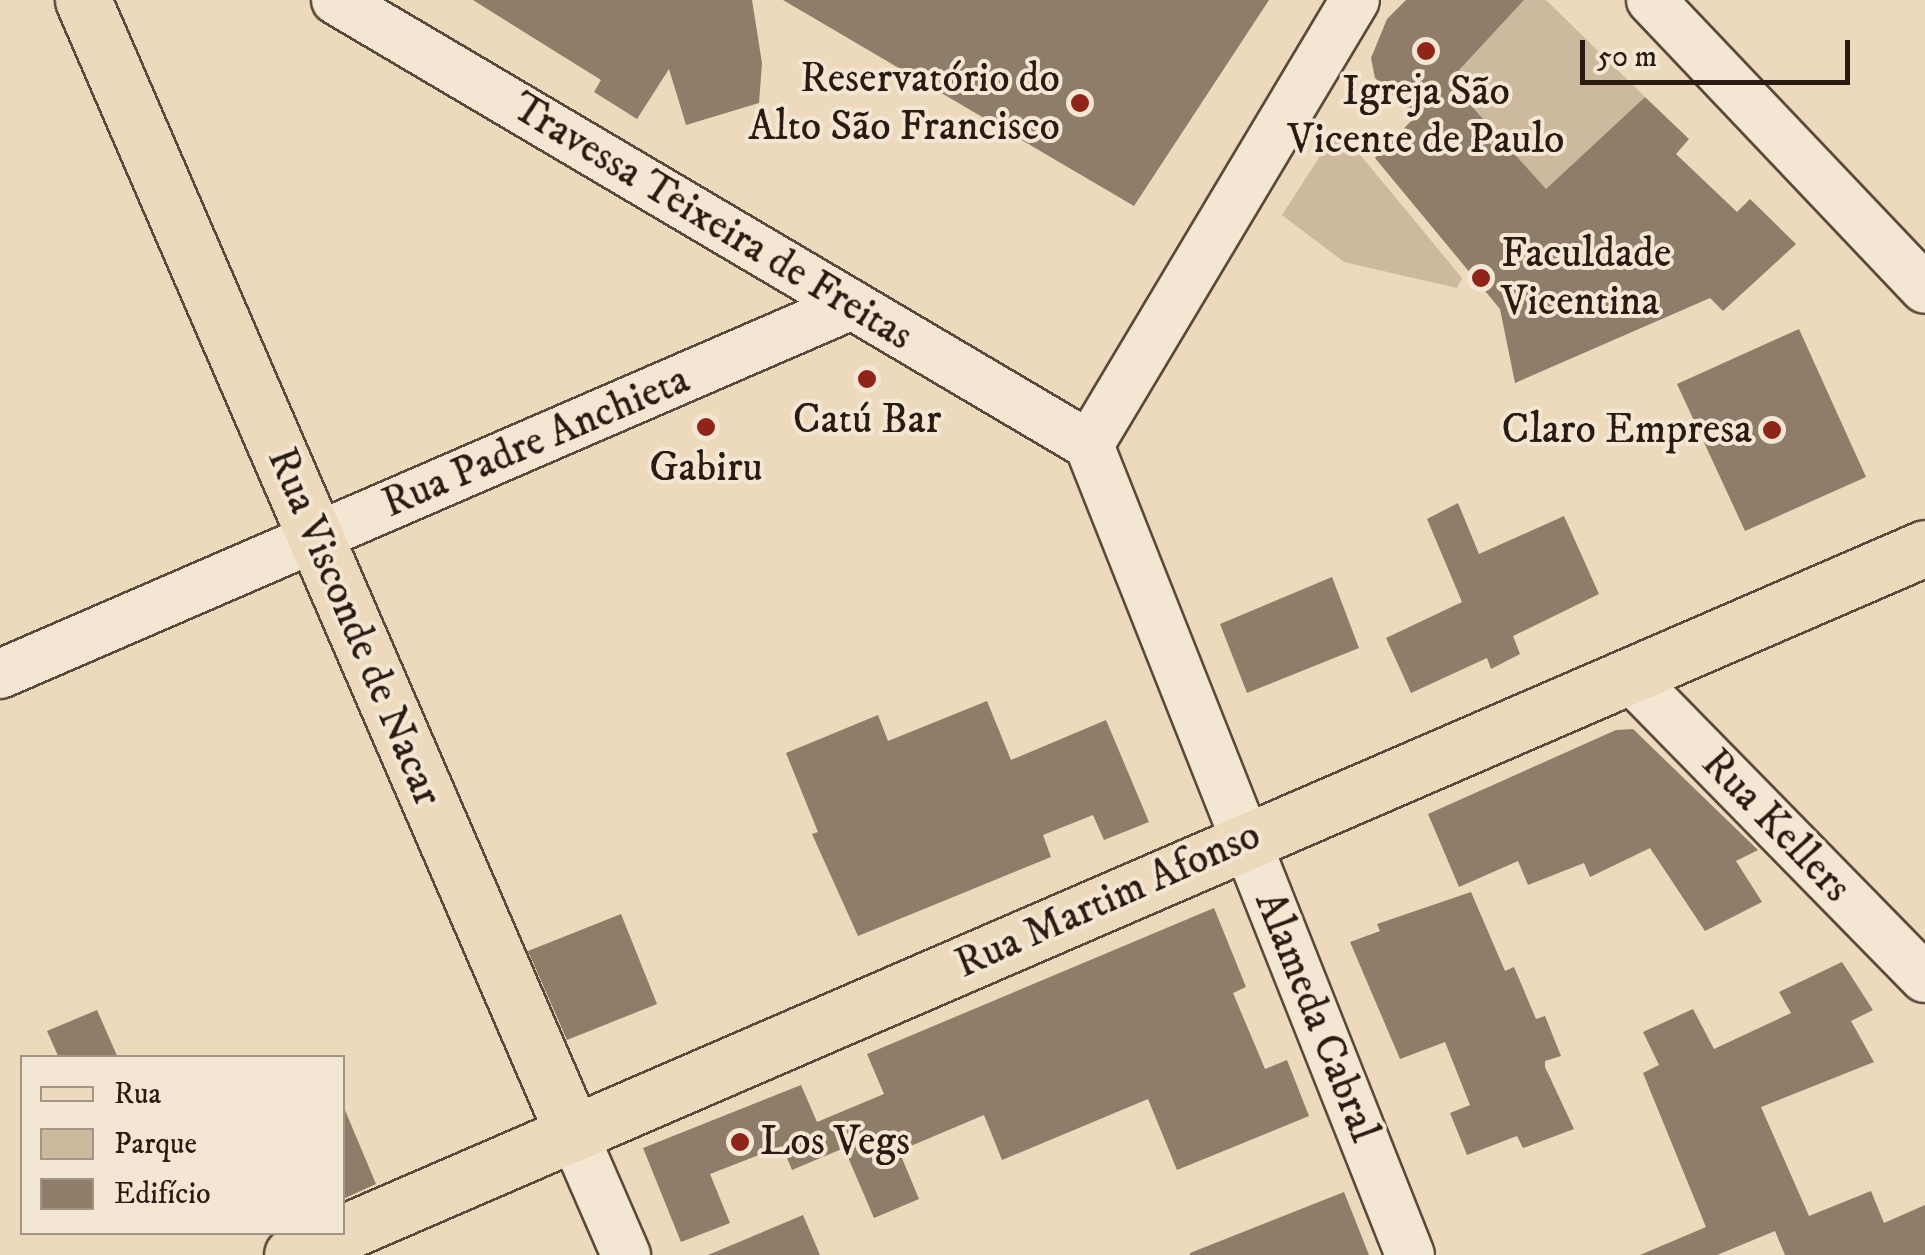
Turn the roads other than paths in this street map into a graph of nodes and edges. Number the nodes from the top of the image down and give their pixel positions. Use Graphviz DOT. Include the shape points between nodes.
graph roads {
  1 [pos="82,0"];
  2 [pos="336,0"];
  3 [pos="1355,0"];
  4 [pos="1650,0"];
  5 [pos="1925,289"];
  6 [pos="852,305"];
  7 [pos="1089,445"];
  8 [pos="316,537"];
  9 [pos="1925,548"];
  10 [pos="0,674"];
  11 [pos="1628,674"];
  12 [pos="1246,840"];
  13 [pos="1925,978"];
  14 [pos="574,1133"];
  15 [pos="345,1232"];
  16 [pos="338,1235"];
  17 [pos="292,1255"];
  18 [pos="626,1255"];
  19 [pos="1410,1255"];
  1 -- 8 [label="main road, Rua Visconde de Nacar"];
  2 -- 6 [label="street, Travessa Teixeira de Freitas"];
  3 -- 7 [label="street"];
  4 -- 5 [label="street"];
  6 -- 7 [label="street, Travessa Teixeira de Freitas"];
  6 -- 8 [label="street, Rua Padre Anchieta"];
  7 -- 12 [label="street, Alameda Cabral"];
  8 -- 10 [label="street, Rua Padre Anchieta"];
  8 -- 14 [label="main road, Rua Visconde de Nacar"];
  9 -- 11 [label="main road, Rua Martim Afonso"];
  11 -- 12 [label="main road, Rua Martim Afonso"];
  11 -- 13 [label="street, Rua Kellers"];
  12 -- 14 [label="main road, Rua Martim Afonso"];
  12 -- 19 [label="street, Alameda Cabral"];
  14 -- 15 [label="main road, Rua Martim Afonso"];
  14 -- 18 [label="street, Rua Visconde de Nacar"];
  16 -- 17 [label="main road, Rua Martim Afonso"];
}
